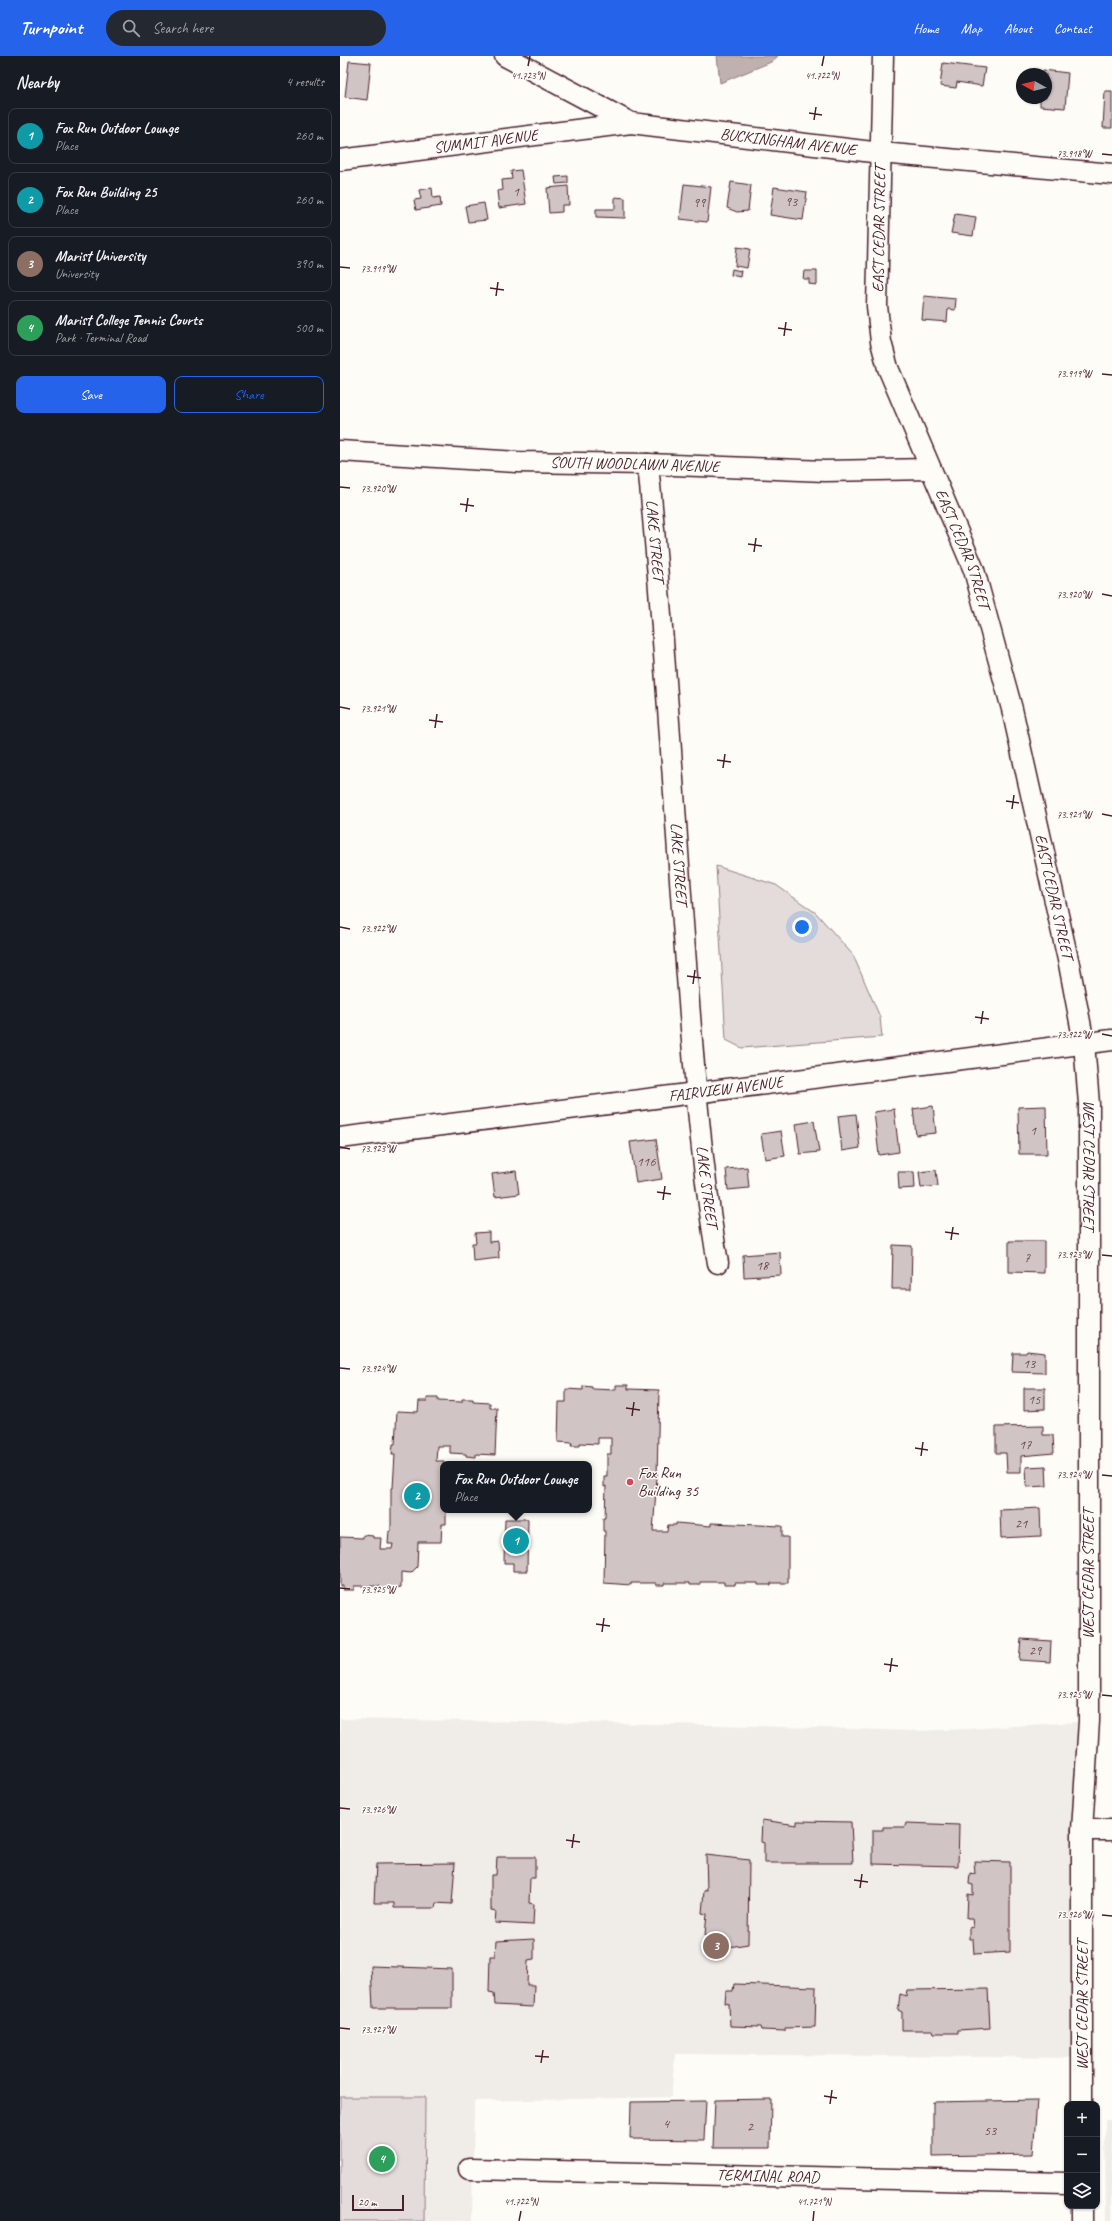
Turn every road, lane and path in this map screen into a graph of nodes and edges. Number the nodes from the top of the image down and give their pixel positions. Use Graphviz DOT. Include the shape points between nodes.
graph roads {
  1 [pos="505,56"];
  2 [pos="883,56"];
  3 [pos="631,124"];
  4 [pos="881,153"];
  5 [pos="340,160"];
  6 [pos="1112,174"];
  7 [pos="340,451"];
  8 [pos="648,464"];
  9 [pos="930,469"];
  10 [pos="1112,1040"];
  11 [pos="1084,1043"];
  12 [pos="696,1093"];
  13 [pos="340,1138"];
  14 [pos="718,1263"];
  15 [pos="1082,1830"];
  16 [pos="1112,1830"];
  17 [pos="1082,2101"];
  18 [pos="469,2169"];
  19 [pos="1064,2183"];
  20 [pos="1082,2209"];
  21 [pos="1082,2221"];
  1 -- 3 [label="street, BUCKINGHAM AVENUE"];
  2 -- 4 [label="street, EAST CEDAR STREET"];
  3 -- 4 [label="street, BUCKINGHAM AVENUE"];
  3 -- 5 [label="street, SUMMIT AVENUE"];
  4 -- 6 [label="street, BUCKINGHAM AVENUE"];
  4 -- 9 [label="street, EAST CEDAR STREET" via="877,306 881,342 888,368"];
  7 -- 8 [label="street, SOUTH WOODLAWN AVENUE" via="517,462"];
  8 -- 9 [label="street, SOUTH WOODLAWN AVENUE" via="825,471"];
  8 -- 12 [label="street, LAKE STREET" via="659,576"];
  9 -- 11 [label="street, EAST CEDAR STREET" via="974,570 1012,709 1070,964"];
  10 -- 11 [label="street, FAIRVIEW AVENUE"];
  11 -- 12 [label="street, FAIRVIEW AVENUE"];
  11 -- 15 [label="street, WEST CEDAR STREET" via="1089,1104 1089,1721"];
  12 -- 13 [label="street, FAIRVIEW AVENUE"];
  12 -- 14 [label="street, LAKE STREET" via="707,1200"];
  15 -- 16 [label="street"];
  15 -- 17 [label="street, WEST CEDAR STREET"];
  18 -- 19 [label="street, TERMINAL ROAD"];
  20 -- 21 [label="street"];
}
